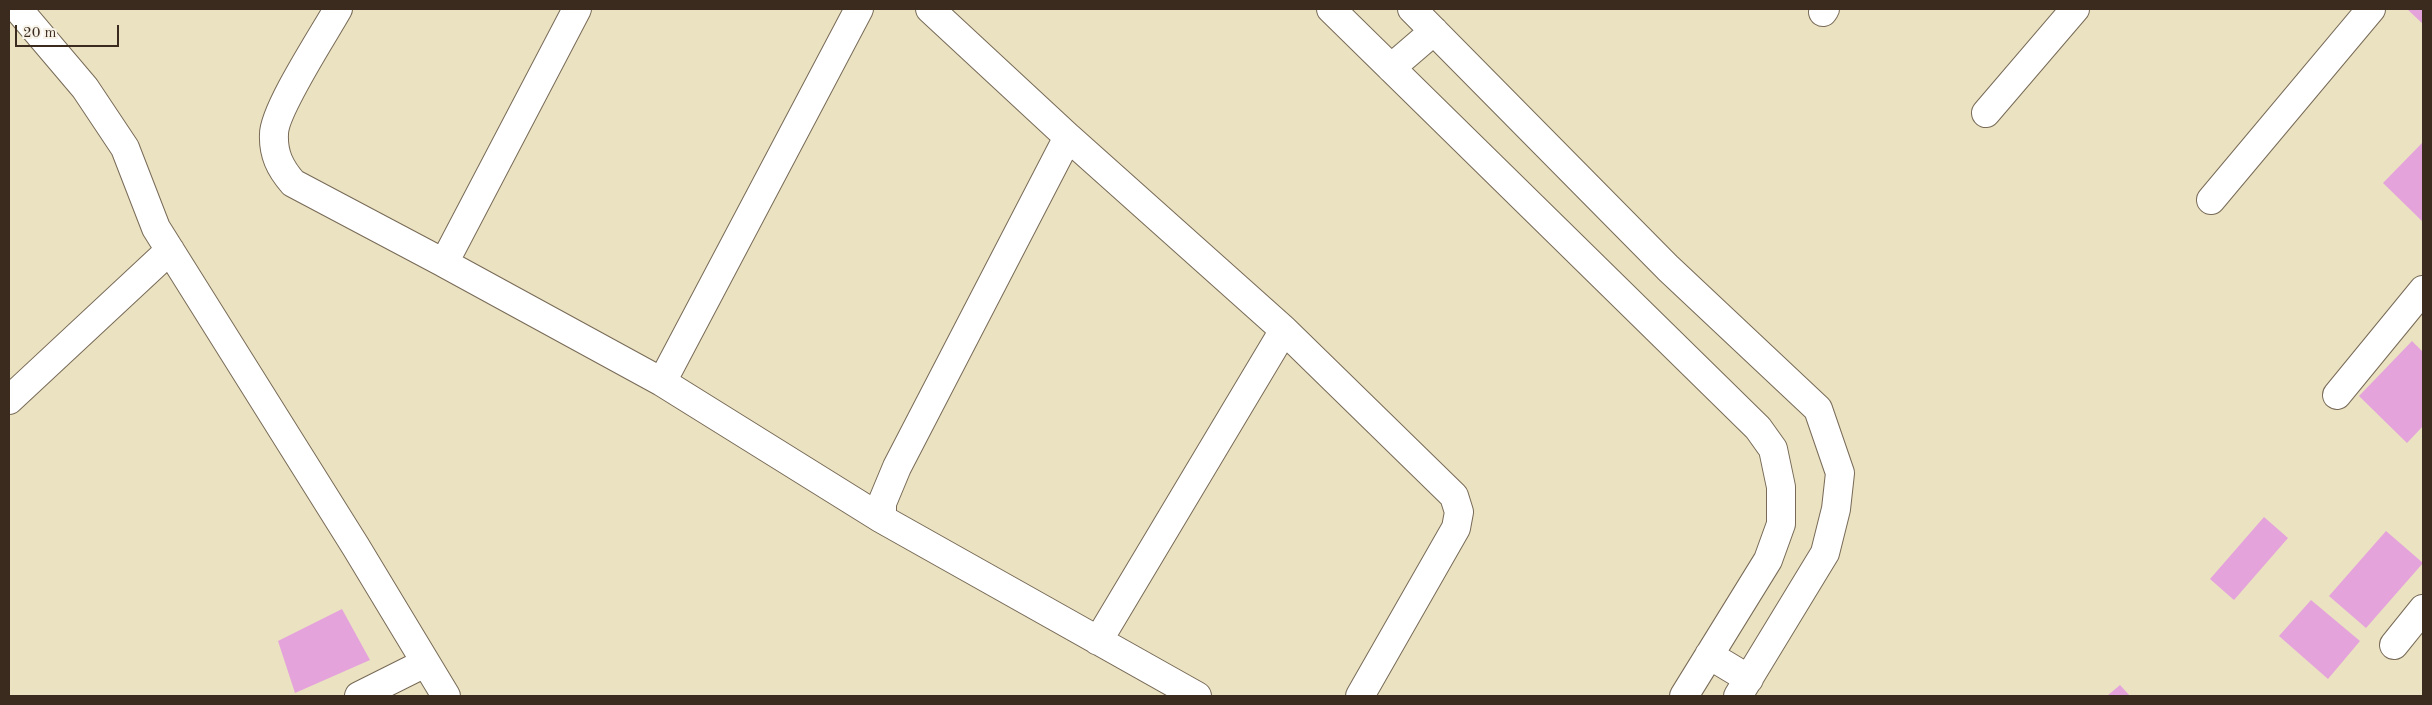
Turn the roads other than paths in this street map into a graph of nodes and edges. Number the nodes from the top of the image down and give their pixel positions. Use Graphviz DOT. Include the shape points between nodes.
graph roads {
  1 [pos="18,9"];
  2 [pos="338,9"];
  3 [pos="576,9"];
  4 [pos="859,9"];
  5 [pos="930,9"];
  6 [pos="1331,9"];
  7 [pos="1412,9"];
  8 [pos="2075,9"];
  9 [pos="2371,9"];
  10 [pos="1434,31"];
  11 [pos="1391,68"];
  12 [pos="1986,113"];
  13 [pos="1068,137"];
  14 [pos="2211,200"];
  15 [pos="170,250"];
  16 [pos="444,263"];
  17 [pos="2423,290"];
  18 [pos="1284,330"];
  19 [pos="662,382"];
  20 [pos="2337,394"];
  21 [pos="9,400"];
  22 [pos="882,519"];
  23 [pos="2423,609"];
  24 [pos="1098,641"];
  25 [pos="2394,645"];
  26 [pos="1709,655"];
  27 [pos="425,663"];
  28 [pos="1744,688"];
  29 [pos="359,696"];
  30 [pos="446,696"];
  31 [pos="1197,696"];
  32 [pos="1360,696"];
  33 [pos="1684,696"];
  1 -- 15 [label="street" via="85,88 125,148 156,228"];
  2 -- 16 [label="street" via="281,109 274,133 281,170 292,182"];
  3 -- 16 [label="street"];
  4 -- 19 [label="street"];
  5 -- 13 [label="street"];
  6 -- 11 [label="street"];
  7 -- 10 [label="street"];
  8 -- 12 [label="street"];
  9 -- 14 [label="street"];
  10 -- 11 [label="street"];
  10 -- 28 [label="street" via="1668,268 1818,409 1840,473 1836,509 1825,553"];
  11 -- 26 [label="street" via="1758,428 1773,449 1782,486 1782,524 1768,560"];
  13 -- 18 [label="street"];
  13 -- 22 [label="street" via="897,467 882,503"];
  15 -- 21 [label="street"];
  15 -- 27 [label="street"];
  16 -- 19 [label="street"];
  17 -- 20 [label="street"];
  18 -- 24 [label="street"];
  18 -- 32 [label="street" via="1454,496 1459,512 1456,528"];
  19 -- 22 [label="street"];
  22 -- 24 [label="street"];
  23 -- 25 [label="street"];
  24 -- 31 [label="street"];
  26 -- 28 [label="street"];
  26 -- 33 [label="street"];
  27 -- 29 [label="street"];
  27 -- 30 [label="street"];
}
